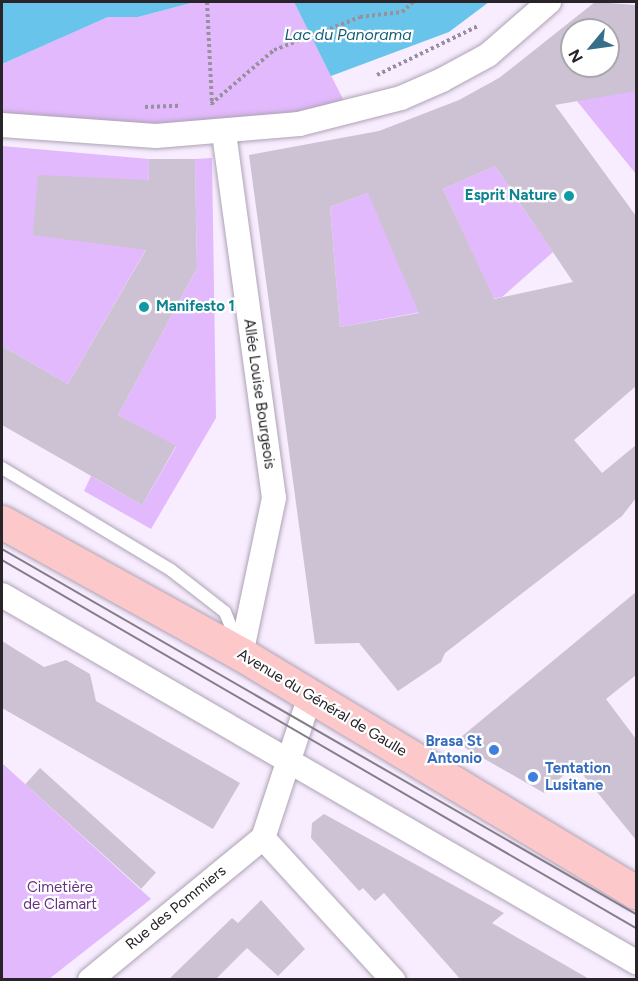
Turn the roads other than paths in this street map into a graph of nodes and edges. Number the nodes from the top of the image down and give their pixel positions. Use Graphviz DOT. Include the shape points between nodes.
graph roads {
  1 [pos="549,2"];
  2 [pos="2,125"];
  3 [pos="224,133"];
  4 [pos="2,468"];
  5 [pos="2,522"];
  6 [pos="2,595"];
  7 [pos="242,654"];
  8 [pos="310,696"];
  9 [pos="289,762"];
  10 [pos="263,838"];
  11 [pos="636,892"];
  12 [pos="636,962"];
  13 [pos="90,980"];
  14 [pos="393,980"];
  1 -- 3 [label="street" via="488,55 401,98 299,124"];
  2 -- 3 [label="street" via="124,136"];
  3 -- 7 [label="street, Allée Louise Bourgeois" via="274,498"];
  4 -- 7 [label="lane" via="171,570 225,612"];
  5 -- 7 [label="main road, Avenue du Général de Gaulle"];
  6 -- 9 [label="street"];
  7 -- 8 [label="main road, Avenue du Général de Gaulle"];
  8 -- 9 [label="street"];
  8 -- 11 [label="main road, Avenue du Général de Gaulle"];
  9 -- 10 [label="street"];
  9 -- 12 [label="street"];
  10 -- 13 [label="street, Rue des Pommiers"];
  10 -- 14 [label="street"];
}
